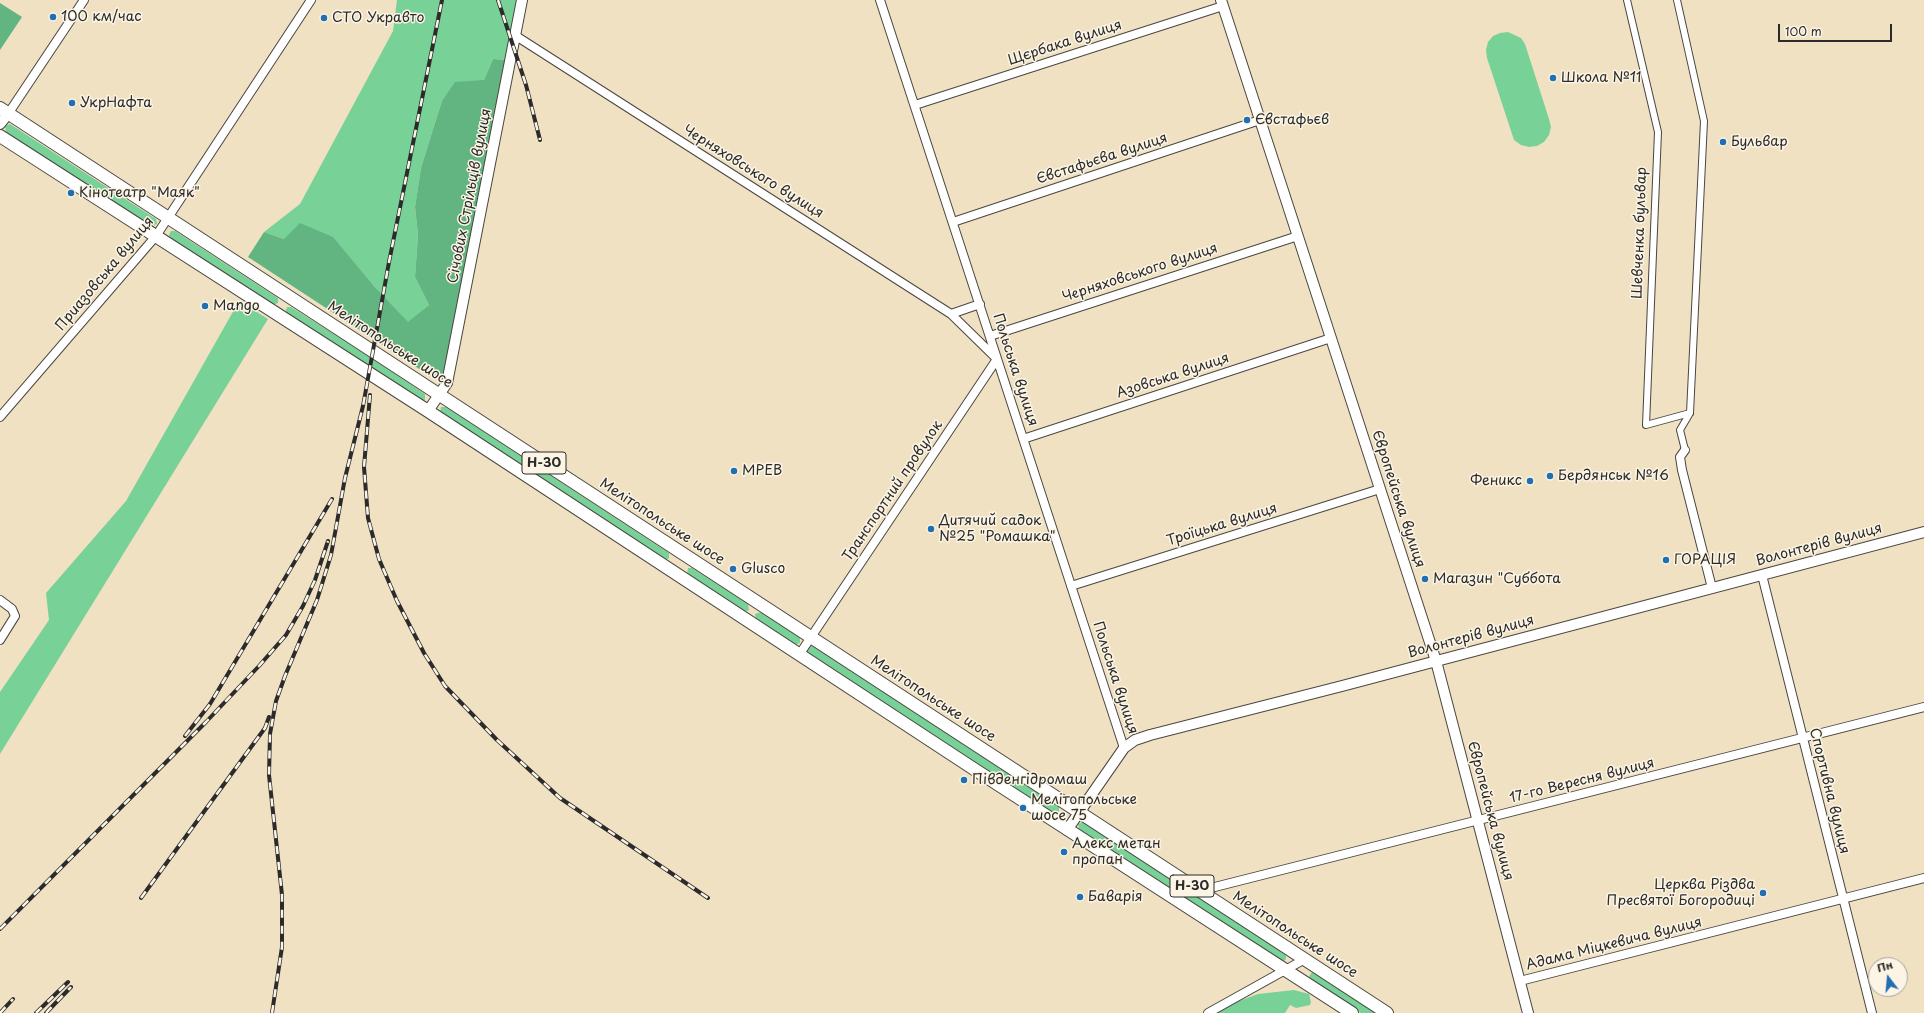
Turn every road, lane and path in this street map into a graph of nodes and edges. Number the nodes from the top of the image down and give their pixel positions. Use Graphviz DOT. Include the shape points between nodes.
graph roads {
  1 [pos="84,0"];
  2 [pos="311,0"];
  3 [pos="522,0"];
  4 [pos="880,0"];
  5 [pos="1627,0"];
  6 [pos="1677,0"];
  7 [pos="1222,3"];
  8 [pos="516,36"];
  9 [pos="914,105"];
  10 [pos="4,111"];
  11 [pos="1260,120"];
  12 [pos="0,124"];
  13 [pos="0,136"];
  14 [pos="168,218"];
  15 [pos="953,222"];
  16 [pos="156,236"];
  17 [pos="1298,236"];
  18 [pos="980,304"];
  19 [pos="951,314"];
  20 [pos="990,336"];
  21 [pos="1331,338"];
  22 [pos="997,359"];
  23 [pos="439,395"];
  24 [pos="428,411"];
  25 [pos="1690,413"];
  26 [pos="0,417"];
  27 [pos="1023,439"];
  28 [pos="1685,450"];
  29 [pos="1380,489"];
  30 [pos="1924,532"];
  31 [pos="1762,575"];
  32 [pos="1071,586"];
  33 [pos="1712,588"];
  34 [pos="0,600"];
  35 [pos="811,638"];
  36 [pos="0,640"];
  37 [pos="799,655"];
  38 [pos="1436,661"];
  39 [pos="1924,707"];
  40 [pos="1802,738"];
  41 [pos="1124,748"];
  42 [pos="1079,812"];
  43 [pos="1477,820"];
  44 [pos="1067,830"];
  45 [pos="1924,878"];
  46 [pos="1199,891"];
  47 [pos="1843,899"];
  48 [pos="1305,958"];
  49 [pos="1285,970"];
  50 [pos="1520,981"];
  51 [pos="1208,1013"];
  52 [pos="1352,1013"];
  53 [pos="1387,1013"];
  54 [pos="1528,1013"];
  55 [pos="1872,1013"];
  1 -- 10 [label="street"];
  2 -- 14 [label="street, Приазовська вулиця"];
  3 -- 8 [label="street, Січових Стрільців вулиця"];
  4 -- 9 [label="street, Польська вулиця"];
  5 -- 25 [label="street, Шевченка бульвар" via="1658,132 1646,425"];
  6 -- 25 [label="street" via="1704,121"];
  7 -- 9 [label="street, Щєрбака вулиця"];
  7 -- 11 [label="street, Європейська вулиця"];
  8 -- 19 [label="street, Черняховського вулиця"];
  8 -- 23 [label="street, Січових Стрільців вулиця" via="447,383"];
  9 -- 15 [label="street, Польська вулиця"];
  10 -- 12 [label="street"];
  10 -- 14 [label="main road, Мелітопольське шосе / Н-30"];
  11 -- 15 [label="street, Євстафьєва вулиця"];
  11 -- 17 [label="street, Європейська вулиця"];
  13 -- 16 [label="main road, Н-30"];
  14 -- 16 [label="street, Приазовська вулиця"];
  14 -- 23 [label="main road, Мелітопольське шосе / Н-30"];
  15 -- 18 [label="street, Польська вулиця"];
  16 -- 24 [label="main road, Н-30"];
  16 -- 26 [label="street, Приазовська вулиця"];
  17 -- 20 [label="street, Черняховського вулиця"];
  17 -- 21 [label="street, Європейська вулиця"];
  18 -- 19 [label="street"];
  18 -- 20 [label="street, Польська вулиця"];
  19 -- 22 [label="street, Черняховського вулиця"];
  20 -- 22 [label="street, Польська вулиця"];
  21 -- 27 [label="street, Азовська вулиця"];
  21 -- 29 [label="street, Європейська вулиця"];
  22 -- 27 [label="street, Польська вулиця"];
  22 -- 35 [label="street, Транспортний провулок"];
  23 -- 24 [label="street, Січових Стрільців вулиця"];
  23 -- 35 [label="main road, Мелітопольське шосе / Н-30"];
  24 -- 37 [label="main road, Н-30"];
  25 -- 28 [label="street" via="1680,430"];
  27 -- 32 [label="street, Польська вулиця"];
  28 -- 33 [label="street" via="1680,458 1682,470"];
  29 -- 32 [label="street, Троїцька вулиця"];
  29 -- 38 [label="street, Європейська вулиця"];
  30 -- 31 [label="street, Волонтерів вулиця"];
  31 -- 33 [label="street, Волонтерів вулиця"];
  31 -- 40 [label="street, Спортивна вулиця"];
  32 -- 41 [label="street, Польська вулиця"];
  33 -- 38 [label="street, Волонтерів вулиця"];
  34 -- 36 [label="street" via="12,609 15,616"];
  35 -- 37 [label="street, Транспортний провулок"];
  35 -- 42 [label="main road, Мелітопольське шосе / Н-30"];
  37 -- 44 [label="main road, Н-30"];
  38 -- 41 [label="street, Волонтерів вулиця" via="1150,735 1135,740"];
  38 -- 43 [label="street, Європейська вулиця"];
  39 -- 40 [label="street, 17-го Вересня вулиця"];
  40 -- 43 [label="street, 17-го Вересня вулиця"];
  40 -- 47 [label="street, Спортивна вулиця"];
  41 -- 42 [label="street, Волонтерів вулиця"];
  42 -- 44 [label="street, Волонтерів вулиця"];
  42 -- 46 [label="main road, Мелітопольське шосе / Н-30"];
  43 -- 46 [label="street, 17-го Вересня вулиця"];
  43 -- 50 [label="street, Європейська вулиця"];
  44 -- 49 [label="main road, Н-30"];
  45 -- 47 [label="street, Адама Міцкевича вулиця"];
  46 -- 48 [label="main road, Мелітопольське шосе / Н-30"];
  47 -- 50 [label="street, Адама Міцкевича вулиця"];
  47 -- 55 [label="street, Спортивна вулиця"];
  48 -- 49 [label="street"];
  48 -- 53 [label="main road, Мелітопольське шосе / Н-30"];
  49 -- 51 [label="street"];
  49 -- 52 [label="main road, Н-30"];
  50 -- 54 [label="street, Європейська вулиця"];
}
